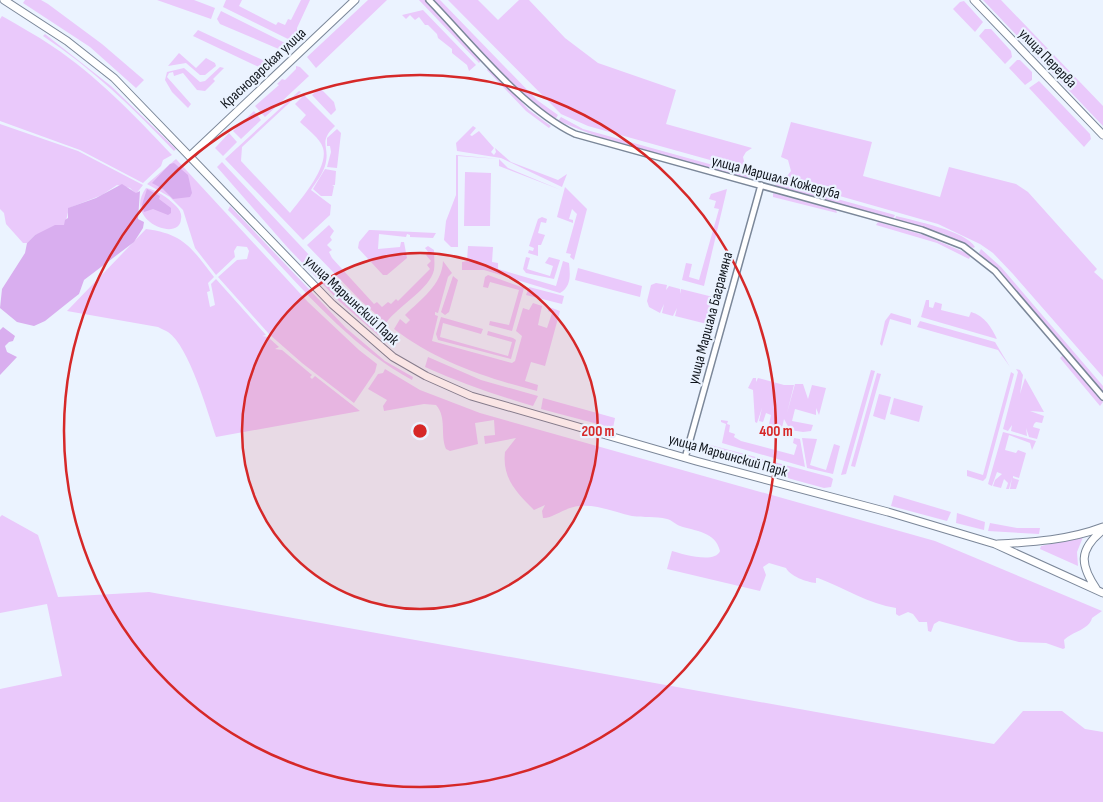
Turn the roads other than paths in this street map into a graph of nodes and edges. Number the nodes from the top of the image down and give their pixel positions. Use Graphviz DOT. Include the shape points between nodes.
graph roads {
  1 [pos="4,0"];
  2 [pos="355,0"];
  3 [pos="429,0"];
  4 [pos="974,0"];
  5 [pos="1103,135"];
  6 [pos="191,155"];
  7 [pos="761,185"];
  8 [pos="1103,397"];
  9 [pos="685,458"];
  10 [pos="1103,528"];
  11 [pos="995,544"];
  12 [pos="1100,591"];
  1 -- 6 [label="main road, улица Марьинский Парк" via="114,78"];
  2 -- 6 [label="main road, Краснодарская улица"];
  3 -- 7 [label="street, улица Маршала Кожедуба" via="530,105 556,125 608,144"];
  4 -- 5 [label="main road, улица Перерва"];
  6 -- 9 [label="main road, улица Марьинский Парк" via="332,304 393,357 472,396"];
  7 -- 8 [label="street, улица Маршала Кожедуба" via="922,230 964,246 1007,283"];
  7 -- 9 [label="street, улица Маршала Баграмяна"];
  9 -- 11 [label="main road, улица Марьинский Парк"];
  10 -- 11 [label="main road" via="1049,540"];
  10 -- 12 [label="main road" via="1090,541 1083,559 1086,571"];
  11 -- 12 [label="main road, улица Марьинский Парк"];
}
